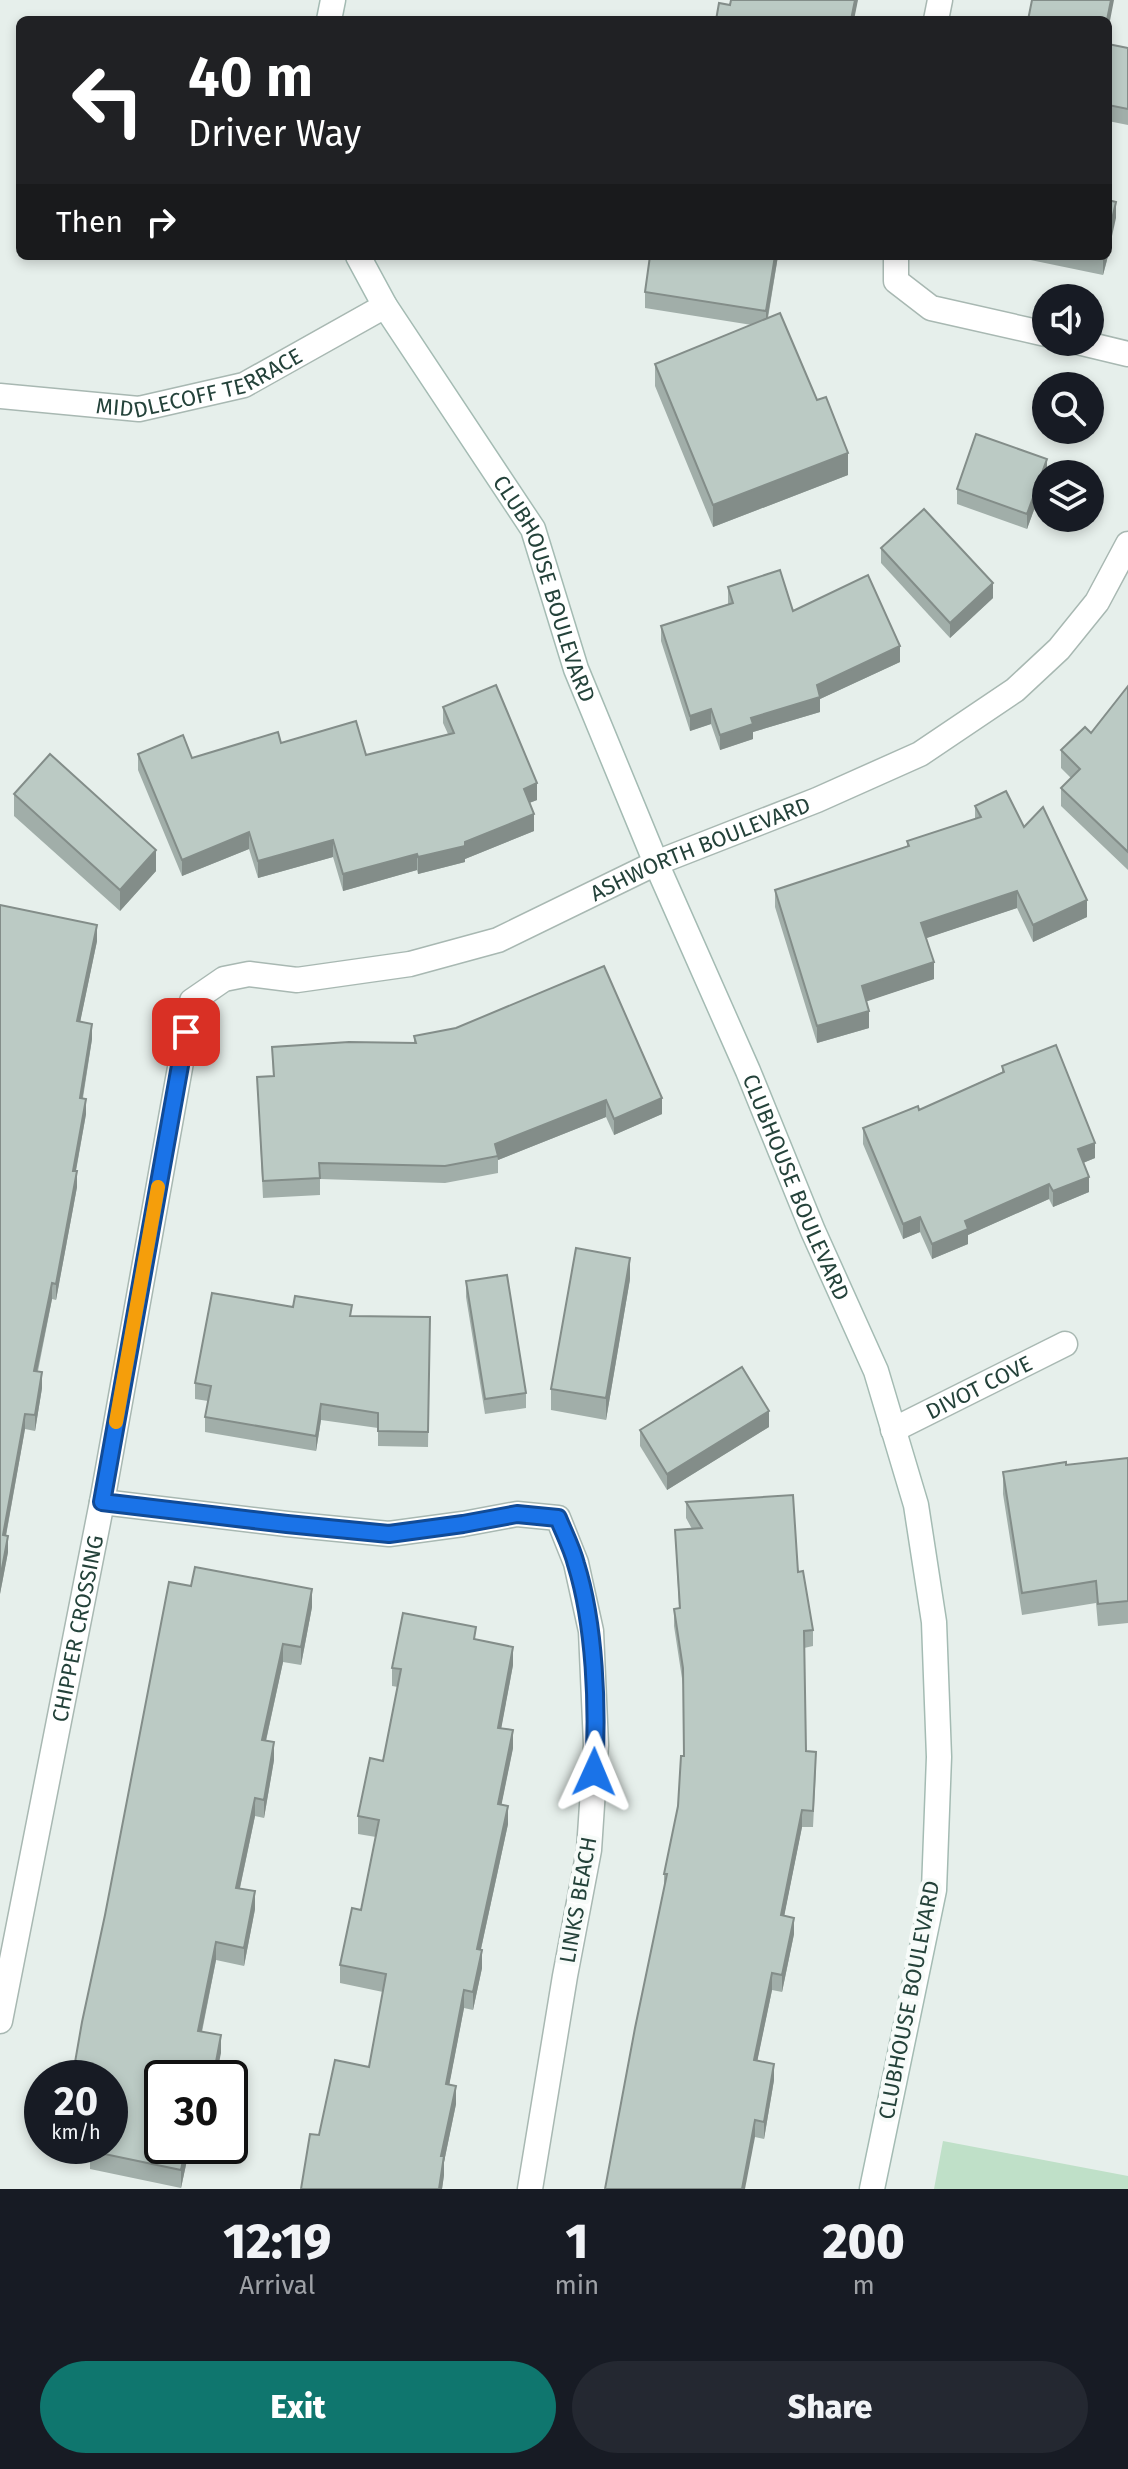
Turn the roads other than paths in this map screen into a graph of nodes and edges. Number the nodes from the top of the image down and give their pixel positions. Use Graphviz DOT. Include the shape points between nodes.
graph roads {
  1 [pos="360,260"];
  2 [pos="896,260"];
  3 [pos="385,306"];
  4 [pos="1032,331"];
  5 [pos="1104,348"];
  6 [pos="1128,354"];
  7 [pos="0,396"];
  8 [pos="1128,544"];
  9 [pos="656,863"];
  10 [pos="192,1001"];
  11 [pos="1065,1344"];
  12 [pos="893,1430"];
  13 [pos="102,1502"];
  14 [pos="0,2021"];
  15 [pos="530,2189"];
  16 [pos="872,2189"];
  1 -- 3 [label="street, CLUBHOUSE BOULEVARD"];
  2 -- 4 [label="street" via="896,281 931,308"];
  3 -- 7 [label="street, MIDDLECOFF TERRACE" via="244,385 139,409"];
  3 -- 9 [label="street, CLUBHOUSE BOULEVARD" via="533,529 576,669"];
  5 -- 6 [label="street"];
  8 -- 9 [label="street, ASHWORTH BOULEVARD" via="1097,602 1059,649 1004,698 920,754"];
  9 -- 10 [label="street, ASHWORTH BOULEVARD" via="498,940 396,966 297,980 249,974 224,979"];
  9 -- 12 [label="street, CLUBHOUSE BOULEVARD" via="876,1371"];
  10 -- 13 [label="street, CHIPPER CROSSING"];
  11 -- 12 [label="street, DIVOT COVE"];
  12 -- 16 [label="street, CLUBHOUSE BOULEVARD" via="916,1505 934,1622 939,1757 934,1890"];
  13 -- 14 [label="street, CHIPPER CROSSING"];
  13 -- 15 [label="street, LINKS BEACH" via="389,1534 517,1514 558,1518 576,1563 591,1631 596,1745 589,1850"];
}
